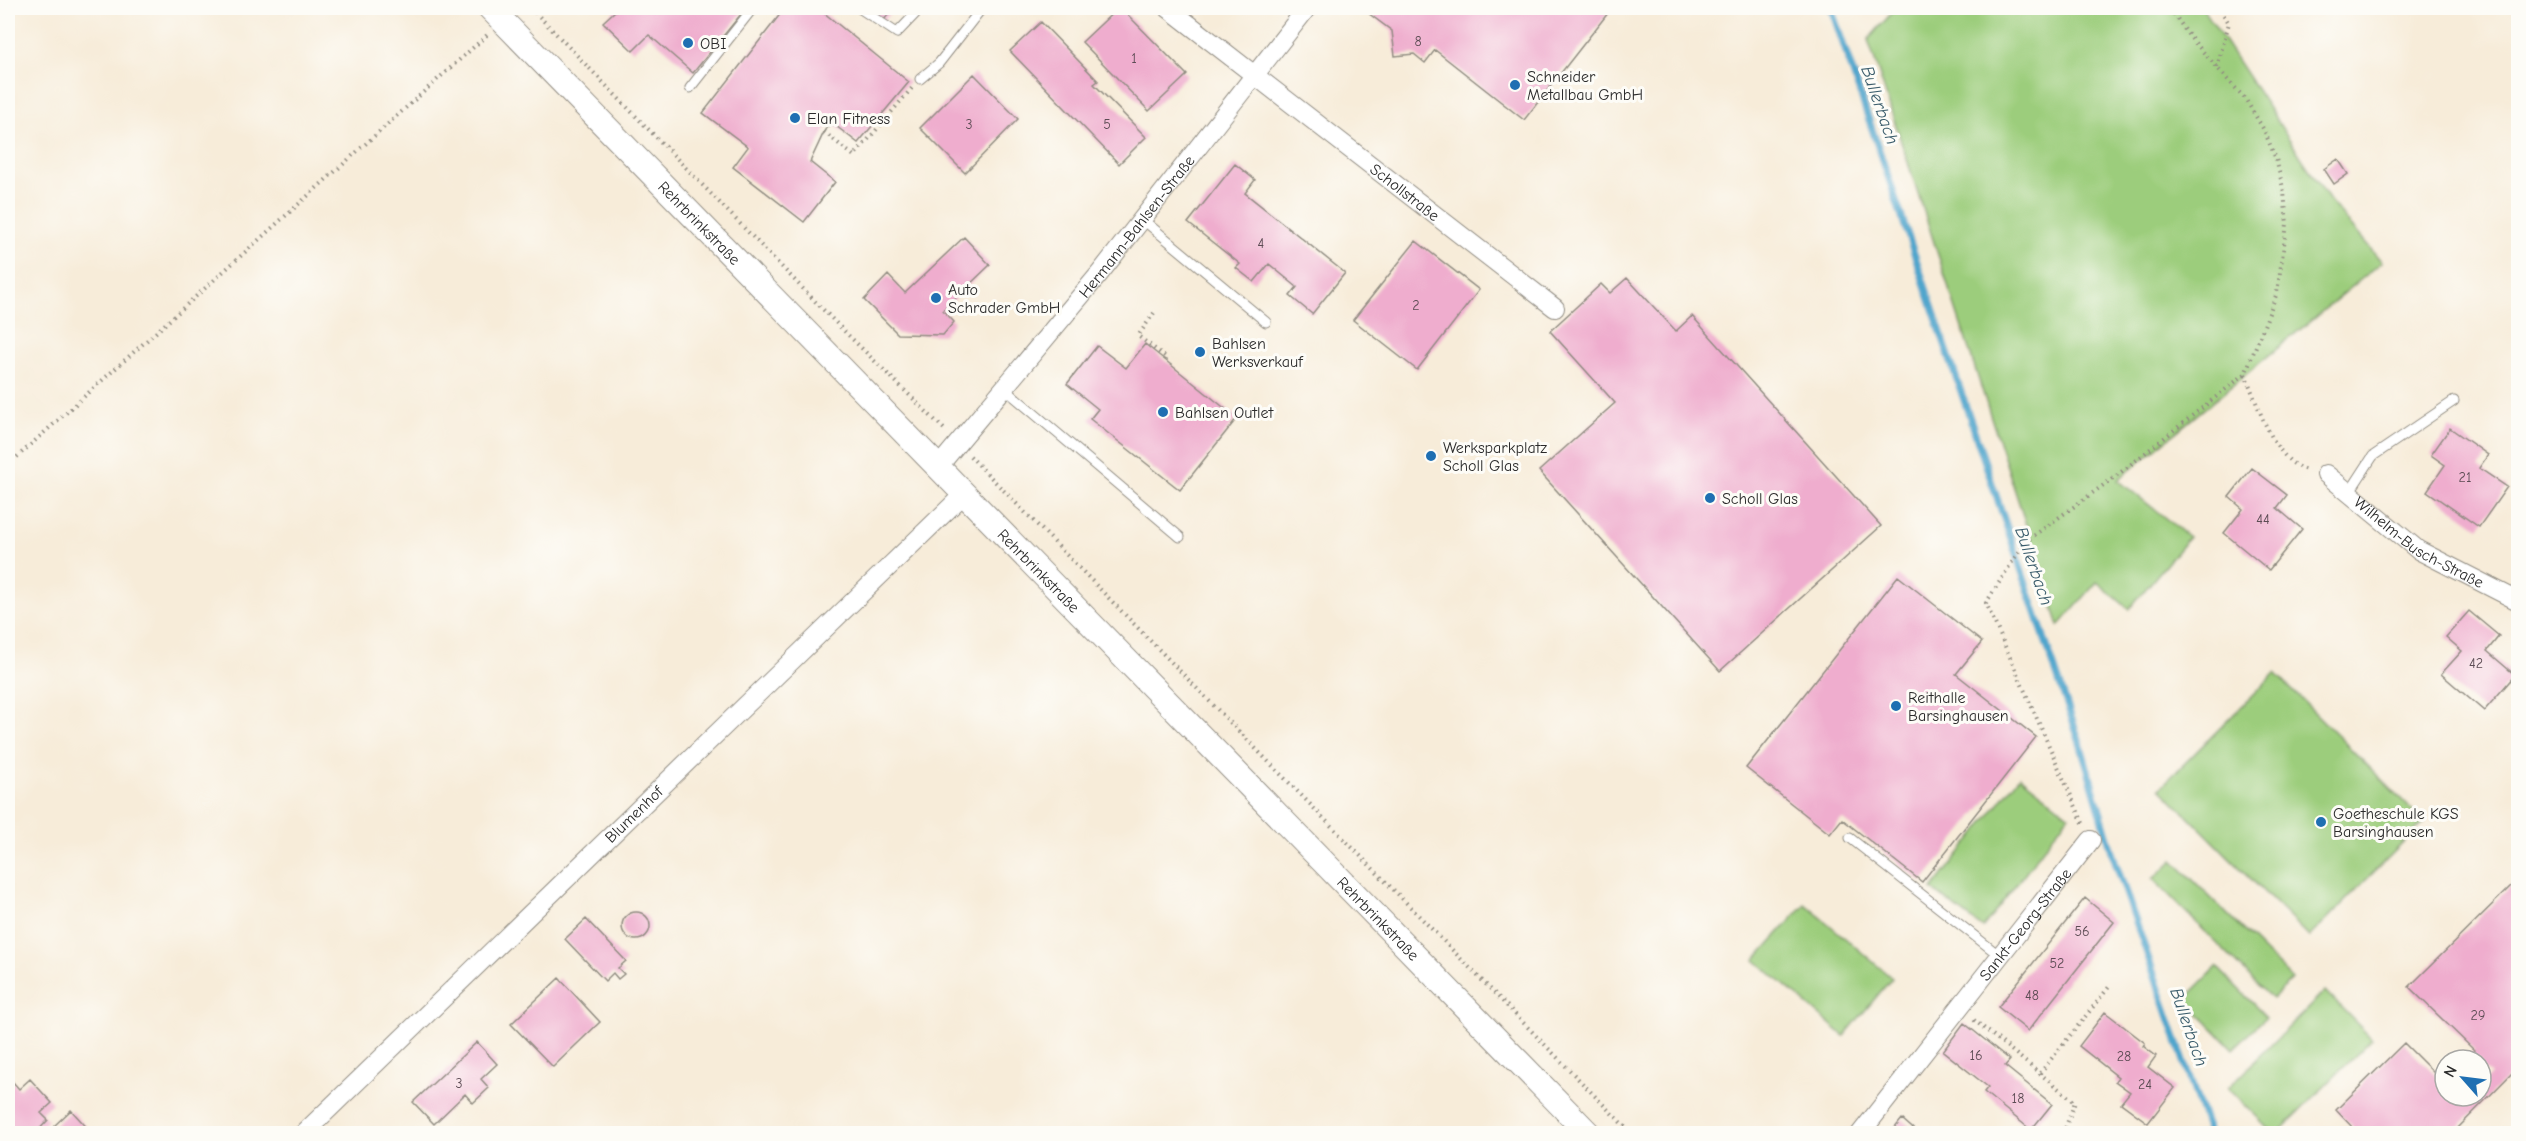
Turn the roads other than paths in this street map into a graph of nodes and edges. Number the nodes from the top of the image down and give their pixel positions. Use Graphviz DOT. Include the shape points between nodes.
graph roads {
  1 [pos="753,8"];
  2 [pos="859,8"];
  3 [pos="921,8"];
  4 [pos="982,8"];
  5 [pos="1168,8"];
  6 [pos="1307,8"];
  7 [pos="496,14"];
  8 [pos="1253,77"];
  9 [pos="920,79"];
  10 [pos="690,88"];
  11 [pos="1142,219"];
  12 [pos="1555,308"];
  13 [pos="1266,322"];
  14 [pos="1004,388"];
  15 [pos="2454,401"];
  16 [pos="938,467"];
  17 [pos="2326,474"];
  18 [pos="2349,493"];
  19 [pos="964,494"];
  20 [pos="1180,537"];
  21 [pos="2518,602"];
  22 [pos="1850,838"];
  23 [pos="2091,840"];
  24 [pos="2000,956"];
  25 [pos="303,1134"];
  26 [pos="1589,1134"];
  27 [pos="1860,1134"];
  1 -- 10 [label="lane"];
  2 -- 3 [label="lane" via="897,33"];
  4 -- 9 [label="lane" via="939,63"];
  5 -- 8 [label="street, Schollstraße"];
  6 -- 8 [label="street, Hermann-Bahlsen-Straße"];
  7 -- 16 [label="main road, Rehrbrinkstraße"];
  8 -- 11 [label="street, Hermann-Bahlsen-Straße"];
  8 -- 12 [label="street, Schollstraße"];
  11 -- 13 [label="lane"];
  11 -- 14 [label="street, Hermann-Bahlsen-Straße"];
  14 -- 16 [label="street, Hermann-Bahlsen-Straße"];
  14 -- 20 [label="lane"];
  15 -- 18 [label="lane" via="2373,456"];
  16 -- 19 [label="main road, Rehrbrinkstraße"];
  17 -- 18 [label="street, Wilhelm-Busch-Straße"];
  18 -- 21 [label="street, Wilhelm-Busch-Straße" via="2418,550"];
  19 -- 25 [label="street, Blumenhof"];
  19 -- 26 [label="main road, Rehrbrinkstraße"];
  22 -- 24 [label="lane"];
  23 -- 24 [label="street, Sankt-Georg-Straße"];
  24 -- 27 [label="street, Sankt-Georg-Straße"];
}
